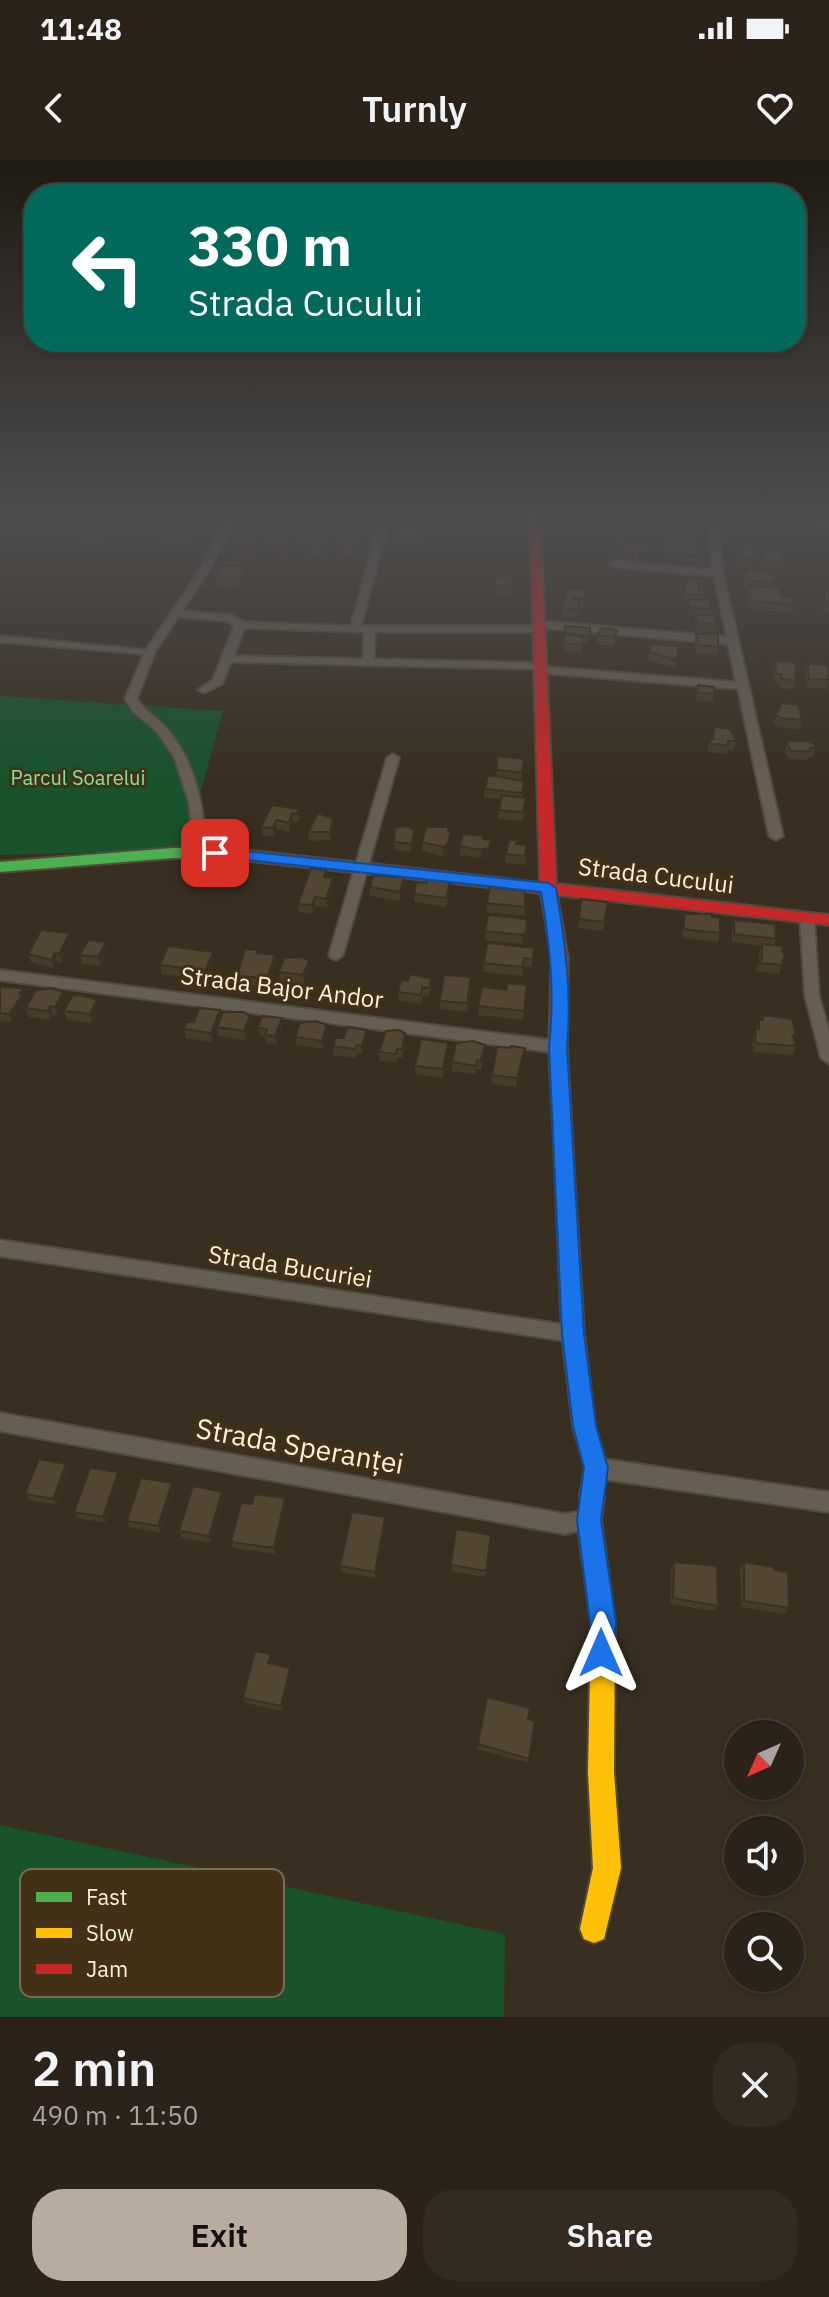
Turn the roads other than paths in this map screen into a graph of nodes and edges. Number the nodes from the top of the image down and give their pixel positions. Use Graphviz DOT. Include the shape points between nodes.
graph roads {
  1 [pos="181,605"];
  2 [pos="362,605"];
  3 [pos="537,605"];
  4 [pos="725,605"];
  5 [pos="175,614"];
  6 [pos="240,625"];
  7 [pos="538,627"];
  8 [pos="355,629"];
  9 [pos="370,629"];
  10 [pos="0,639"];
  11 [pos="733,641"];
  12 [pos="141,651"];
  13 [pos="230,659"];
  14 [pos="368,662"];
  15 [pos="541,668"];
  16 [pos="744,686"];
  17 [pos="204,690"];
  18 [pos="393,758"];
  19 [pos="776,836"];
  20 [pos="199,852"];
  21 [pos="362,866"];
  22 [pos="0,867"];
  23 [pos="548,888"];
  24 [pos="807,918"];
  25 [pos="829,920"];
  26 [pos="336,955"];
  27 [pos="0,975"];
  28 [pos="558,1047"];
  29 [pos="829,1058"];
  30 [pos="0,1248"];
  31 [pos="573,1334"];
  32 [pos="0,1422"];
  33 [pos="596,1468"];
  34 [pos="829,1502"];
  35 [pos="589,1520"];
  36 [pos="594,1929"];
  1 -- 5 [label="street"];
  2 -- 8 [label="street"];
  3 -- 7 [label="street"];
  4 -- 11 [label="street"];
  5 -- 6 [label="street" via="231,618"];
  5 -- 20 [label="street" via="150,652 131,699 169,739 189,779 199,815"];
  6 -- 8 [label="street"];
  6 -- 13 [label="street"];
  7 -- 9 [label="street"];
  7 -- 11 [label="street"];
  7 -- 15 [label="street"];
  8 -- 9 [label="street"];
  9 -- 14 [label="street"];
  10 -- 12 [label="street"];
  11 -- 16 [label="street"];
  13 -- 14 [label="street"];
  13 -- 17 [label="street" via="218,682"];
  14 -- 15 [label="street"];
  15 -- 16 [label="street"];
  15 -- 23 [label="street"];
  16 -- 19 [label="street"];
  18 -- 21 [label="street"];
  20 -- 21 [label="street, Strada Cucului"];
  20 -- 22 [label="street, Strada Cucului"];
  21 -- 23 [label="street, Strada Cucului"];
  21 -- 26 [label="street"];
  23 -- 24 [label="street, Strada Cucului"];
  23 -- 28 [label="street" via="560,959"];
  24 -- 25 [label="street, Strada Cucului"];
  24 -- 29 [label="street" via="812,996"];
  27 -- 28 [label="street, Strada Bajor Andor"];
  28 -- 31 [label="street"];
  30 -- 31 [label="street, Strada Bucuriei"];
  31 -- 33 [label="street" via="584,1426"];
  32 -- 35 [label="street, Strada Speranței" via="565,1524"];
  33 -- 34 [label="street"];
  33 -- 35 [label="street"];
  35 -- 36 [label="street" via="603,1622 601,1772 607,1868"];
}
